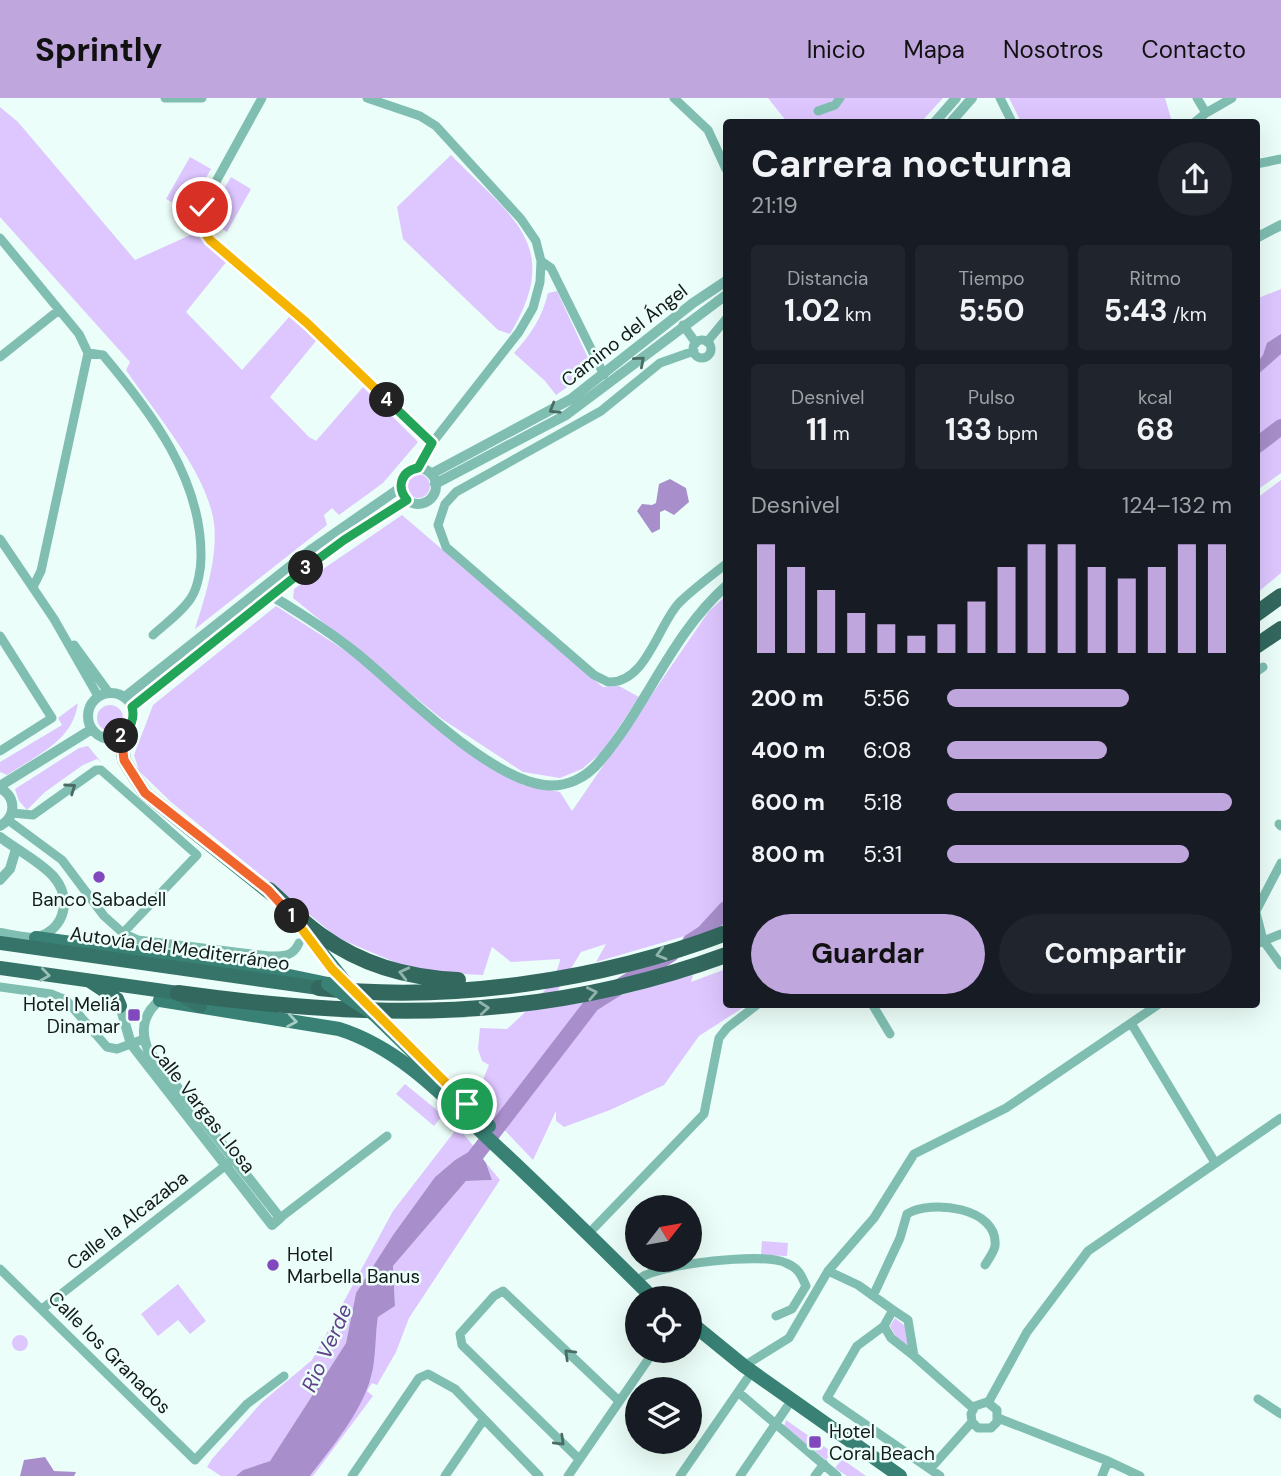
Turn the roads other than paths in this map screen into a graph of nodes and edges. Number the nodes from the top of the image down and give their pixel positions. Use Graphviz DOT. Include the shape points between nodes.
graph roads {
  1 [pos="165,98"];
  2 [pos="202,98"];
  3 [pos="262,98"];
  4 [pos="367,98"];
  5 [pos="674,98"];
  6 [pos="840,98"];
  7 [pos="956,98"];
  8 [pos="972,98"];
  9 [pos="1000,98"];
  10 [pos="1197,98"];
  11 [pos="1232,98"];
  12 [pos="818,111"];
  13 [pos="1206,113"];
  14 [pos="937,119"];
  15 [pos="954,119"];
  16 [pos="1010,119"];
  17 [pos="1199,119"];
  18 [pos="1281,159"];
  19 [pos="723,163"];
  20 [pos="1260,163"];
  21 [pos="1281,225"];
  22 [pos="1260,236"];
  23 [pos="0,238"];
  24 [pos="541,261"];
  25 [pos="723,283"];
  26 [pos="723,297"];
  27 [pos="59,310"];
  28 [pos="723,323"];
  29 [pos="683,325"];
  30 [pos="707,342"];
  31 [pos="695,347"];
  32 [pos="88,354"];
  33 [pos="0,357"];
  34 [pos="604,375"];
  35 [pos="432,443"];
  36 [pos="418,468"];
  37 [pos="433,479"];
  38 [pos="400,488"];
  39 [pos="407,500"];
  40 [pos="0,538"];
  41 [pos="723,566"];
  42 [pos="33,587"];
  43 [pos="723,589"];
  44 [pos="272,596"];
  45 [pos="1281,596"];
  46 [pos="1260,611"];
  47 [pos="1281,629"];
  48 [pos="153,635"];
  49 [pos="0,636"];
  50 [pos="1260,643"];
  51 [pos="103,694"];
  52 [pos="128,702"];
  53 [pos="92,729"];
  54 [pos="121,737"];
  55 [pos="0,751"];
  56 [pos="23,774"];
  57 [pos="0,787"];
  58 [pos="11,797"];
  59 [pos="7,820"];
  60 [pos="0,837"];
  61 [pos="16,849"];
  62 [pos="1281,863"];
  63 [pos="0,880"];
  64 [pos="268,890"];
  65 [pos="1260,904"];
  66 [pos="0,933"];
  67 [pos="123,933"];
  68 [pos="723,934"];
  69 [pos="1281,934"];
  70 [pos="36,938"];
  71 [pos="1260,942"];
  72 [pos="0,943"];
  73 [pos="299,943"];
  74 [pos="723,955"];
  75 [pos="1281,965"];
  76 [pos="0,968"];
  77 [pos="89,981"];
  78 [pos="323,986"];
  79 [pos="495,986"];
  80 [pos="0,988"];
  81 [pos="169,995"];
  82 [pos="120,1006"];
  83 [pos="200,1006"];
  84 [pos="753,1008"];
  85 [pos="874,1008"];
  86 [pos="1153,1008"];
  87 [pos="379,1019"];
  88 [pos="1131,1023"];
  89 [pos="890,1034"];
  90 [pos="144,1040"];
  91 [pos="131,1044"];
  92 [pos="158,1071"];
  93 [pos="463,1107"];
  94 [pos="1281,1118"];
  95 [pos="387,1136"];
  96 [pos="1214,1161"];
  97 [pos="229,1163"];
  98 [pos="532,1173"];
  99 [pos="276,1221"];
  100 [pos="594,1228"];
  101 [pos="985,1265"];
  102 [pos="0,1269"];
  103 [pos="828,1271"];
  104 [pos="642,1277"];
  105 [pos="641,1286"];
  106 [pos="651,1286"];
  107 [pos="873,1296"];
  108 [pos="42,1309"];
  109 [pos="893,1310"];
  110 [pos="776,1316"];
  111 [pos="884,1326"];
  112 [pos="702,1333"];
  113 [pos="702,1342"];
  114 [pos="914,1356"];
  115 [pos="646,1363"];
  116 [pos="745,1372"];
  117 [pos="284,1376"];
  118 [pos="738,1392"];
  119 [pos="1258,1399"];
  120 [pos="619,1401"];
  121 [pos="989,1403"];
  122 [pos="788,1408"];
  123 [pos="973,1408"];
  124 [pos="1281,1414"];
  125 [pos="998,1418"];
  126 [pos="484,1419"];
  127 [pos="972,1422"];
  128 [pos="776,1423"];
  129 [pos="579,1459"];
  130 [pos="1108,1461"];
  131 [pos="824,1464"];
  132 [pos="930,1469"];
  133 [pos="352,1476"];
  134 [pos="444,1476"];
  135 [pos="538,1476"];
  136 [pos="568,1476"];
  137 [pos="680,1476"];
  138 [pos="740,1476"];
  139 [pos="816,1476"];
  140 [pos="837,1476"];
  141 [pos="885,1476"];
  142 [pos="900,1476"];
  143 [pos="940,1476"];
  144 [pos="1102,1476"];
  145 [pos="1140,1476"];
  1 -- 2 [label="street"];
  3 -- 35 [label="street" via="202,207 198,223 210,240 307,323"];
  4 -- 24 [label="street" via="436,126 521,219 536,241"];
  5 -- 19 [label="street" via="708,130"];
  6 -- 12 [label="street"];
  7 -- 14 [label="street"];
  8 -- 15 [label="street"];
  9 -- 16 [label="street"];
  10 -- 13 [label="street"];
  11 -- 13 [label="street"];
  13 -- 17 [label="street"];
  18 -- 20 [label="street"];
  21 -- 22 [label="street"];
  23 -- 27 [label="street"];
  24 -- 34 [label="street" via="551,268"];
  24 -- 35 [label="street" via="533,308 519,332"];
  25 -- 34 [label="street, Camino del Ángel"];
  26 -- 29 [label="street, Camino del Ángel"];
  27 -- 32 [label="street"];
  27 -- 33 [label="street"];
  28 -- 30 [label="street"];
  29 -- 31 [label="street"];
  37 -- 29 [label="street, Camino del Ángel, one-way" via="566,415"];
  30 -- 31 [label="street"];
  30 -- 31 [label="street" via="711,349 707,356 699,358"];
  31 -- 41 [label="street" via="660,363 601,411 456,492 438,525 446,547 594,675 614,682 638,668 678,604"];
  32 -- 42 [label="street" via="41,570"];
  32 -- 48 [label="street" via="103,355 162,434 187,481 201,527 201,569 192,597"];
  34 -- 37 [label="street, Camino del Ángel, one-way"];
  35 -- 36 [label="street"];
  36 -- 37 [label="street"];
  36 -- 38 [label="street" via="407,472"];
  37 -- 39 [label="street" via="433,496 424,503"];
  38 -- 39 [label="street"];
  38 -- 52 [label="street" via="312,549"];
  39 -- 44 [label="street" via="344,540"];
  40 -- 42 [label="street"];
  42 -- 51 [label="street"];
  43 -- 44 [label="street" via="690,623 597,765 571,782 557,785 525,779 463,743 339,639"];
  44 -- 52 [label="street"];
  45 -- 46 [label="highway"];
  47 -- 50 [label="highway"];
  49 -- 55 [label="street" via="52,718"];
  51 -- 52 [label="street"];
  51 -- 53 [label="street" via="88,715"];
  52 -- 54 [label="street" via="134,715"];
  53 -- 54 [label="street" via="102,737"];
  53 -- 56 [label="street"];
  54 -- 64 [label="main road" via="128,769 145,793"];
  56 -- 57 [label="street"];
  56 -- 58 [label="street" via="12,786"];
  57 -- 58 [label="street"];
  58 -- 59 [label="street"];
  59 -- 67 [label="street" via="62,860 104,916"];
  59 -- 67 [label="street, one-way" via="33,815 101,770 197,855"];
  60 -- 61 [label="street"];
  61 -- 63 [label="street" via="10,869"];
  61 -- 70 [label="street" via="52,876 65,897 61,920"];
  62 -- 65 [label="street"];
  79 -- 64 [label="highway, one-way" via="417,976 365,960 322,936"];
  64 -- 87 [label="main road, bridge"];
  66 -- 70 [label="street"];
  67 -- 73 [label="street" via="138,940 269,956 287,956"];
  68 -- 79 [label="highway, Autovía del Mediterráneo, one-way" via="621,964"];
  69 -- 71 [label="street"];
  70 -- 78 [label="main road" via="256,969"];
  71 -- 75 [label="street"];
  72 -- 78 [label="highway, Autovía del Mediterráneo"];
  81 -- 74 [label="highway, one-way" via="361,1013 444,1011 524,1004 642,982"];
  76 -- 77 [label="highway, one-way"];
  77 -- 81 [label="highway"];
  77 -- 82 [label="highway" via="117,999"];
  78 -- 79 [label="highway, Autovía del Mediterráneo" via="395,992"];
  78 -- 87 [label="main road, bridge"];
  80 -- 91 [label="street" via="66,1000 107,1047"];
  81 -- 83 [label="highway"];
  81 -- 90 [label="street, Calle Vargas Llosa" via="148,1011"];
  82 -- 91 [label="street, Calle Vargas Llosa"];
  83 -- 93 [label="main road, one-way" via="322,1025 366,1038"];
  84 -- 100 [label="street" via="719,1038 704,1114"];
  85 -- 89 [label="street"];
  86 -- 88 [label="street"];
  87 -- 93 [label="main road"];
  88 -- 96 [label="street"];
  88 -- 103 [label="street" via="1006,1108 914,1154 874,1217"];
  90 -- 91 [label="street"];
  90 -- 92 [label="street, Calle Vargas Llosa"];
  91 -- 92 [label="street, Calle Vargas Llosa"];
  92 -- 97 [label="street, Calle Vargas Llosa"];
  93 -- 98 [label="main road"];
  94 -- 96 [label="street"];
  95 -- 99 [label="street"];
  96 -- 121 [label="street" via="1088,1251 1027,1332"];
  97 -- 99 [label="street, Calle Vargas Llosa"];
  97 -- 108 [label="street, Calle la Alcazaba"];
  98 -- 100 [label="main road"];
  98 -- 105 [label="main road"];
  100 -- 104 [label="main road"];
  101 -- 107 [label="street" via="995,1247 987,1223 971,1211 914,1209 907,1214"];
  102 -- 108 [label="street, Calle los Granados"];
  103 -- 107 [label="street"];
  103 -- 116 [label="street" via="789,1338"];
  104 -- 106 [label="main road"];
  104 -- 110 [label="street" via="659,1269 732,1260 783,1261 799,1270 806,1286 792,1309"];
  107 -- 109 [label="street"];
  108 -- 117 [label="street, Calle los Granados" via="195,1460 247,1404"];
  109 -- 111 [label="street"];
  109 -- 114 [label="street" via="908,1320"];
  111 -- 114 [label="street" via="891,1338"];
  111 -- 132 [label="street" via="857,1346 827,1398"];
  112 -- 116 [label="main road"];
  113 -- 116 [label="main road"];
  114 -- 123 [label="street"];
  115 -- 120 [label="street"];
  116 -- 118 [label="street"];
  116 -- 122 [label="main road"];
  116 -- 142 [label="main road"];
  118 -- 128 [label="street"];
  118 -- 137 [label="street"];
  119 -- 124 [label="street"];
  120 -- 129 [label="street"];
  120 -- 129 [label="street, one-way" via="503,1291 460,1334 462,1345"];
  121 -- 123 [label="street"];
  121 -- 125 [label="street"];
  122 -- 128 [label="street"];
  122 -- 141 [label="main road"];
  123 -- 127 [label="street"];
  125 -- 127 [label="street" via="986,1430"];
  125 -- 130 [label="street"];
  126 -- 133 [label="street" via="456,1389 428,1374 419,1378"];
  126 -- 134 [label="street"];
  126 -- 135 [label="street"];
  127 -- 132 [label="street"];
  128 -- 131 [label="street"];
  128 -- 138 [label="street"];
  129 -- 136 [label="street"];
  130 -- 144 [label="street"];
  130 -- 145 [label="street"];
  131 -- 139 [label="street"];
  131 -- 140 [label="street"];
  132 -- 143 [label="street"];
}
